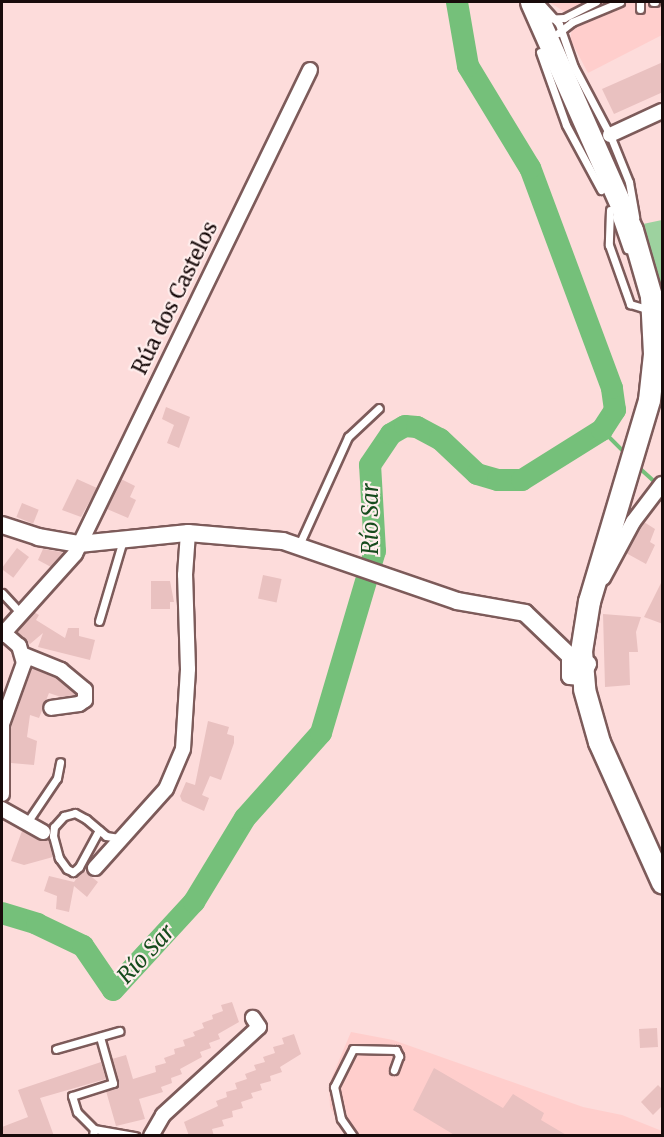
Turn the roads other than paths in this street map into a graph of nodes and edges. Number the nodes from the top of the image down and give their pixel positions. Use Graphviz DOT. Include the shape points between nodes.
graph roads {
  1 [pos="596,2"];
  2 [pos="620,2"];
  3 [pos="541,19"];
  4 [pos="310,70"];
  5 [pos="663,111"];
  6 [pos="610,135"];
  7 [pos="610,210"];
  8 [pos="638,229"];
  9 [pos="627,249"];
  10 [pos="647,278"];
  11 [pos="646,309"];
  12 [pos="654,346"];
  13 [pos="663,366"];
  14 [pos="380,408"];
  15 [pos="663,484"];
  16 [pos="619,508"];
  17 [pos="2,525"];
  18 [pos="188,533"];
  19 [pos="123,540"];
  20 [pos="79,544"];
  21 [pos="299,545"];
  22 [pos="2,592"];
  23 [pos="592,602"];
  24 [pos="20,612"];
  25 [pos="99,621"];
  26 [pos="540,626"];
  27 [pos="3,635"];
  28 [pos="555,637"];
  29 [pos="24,655"];
  30 [pos="575,669"];
  31 [pos="51,708"];
  32 [pos="2,724"];
  33 [pos="60,762"];
  34 [pos="626,777"];
  35 [pos="2,794"];
  36 [pos="2,809"];
  37 [pos="26,824"];
  38 [pos="99,830"];
  39 [pos="43,832"];
  40 [pos="122,838"];
  41 [pos="663,856"];
  42 [pos="95,868"];
  43 [pos="663,882"];
  44 [pos="253,1018"];
  45 [pos="120,1031"];
  46 [pos="100,1037"];
  47 [pos="56,1049"];
  48 [pos="394,1070"];
  49 [pos="93,1132"];
  50 [pos="135,1136"];
  51 [pos="152,1136"];
  52 [pos="353,1136"];
  1 -- 3 [label="lane" via="566,17"];
  2 -- 3 [label="lane" via="587,14"];
  3 -- 6 [label="lane"];
  3 -- 7 [label="main road"];
  3 -- 8 [label="lane" via="564,61"];
  3 -- 9 [label="lane"];
  3 -- 10 [label="main road" via="632,230"];
  4 -- 20 [label="street, Rúa dos Castelos"];
  5 -- 6 [label="street"];
  6 -- 8 [label="lane" via="629,182"];
  7 -- 9 [label="main road"];
  7 -- 11 [label="lane" via="609,245 630,304"];
  8 -- 10 [label="lane"];
  9 -- 11 [label="main road"];
  10 -- 12 [label="main road"];
  11 -- 12 [label="main road"];
  12 -- 13 [label="street"];
  12 -- 16 [label="main road" via="642,429"];
  14 -- 21 [label="lane" via="348,437"];
  15 -- 23 [label="street" via="643,507"];
  16 -- 23 [label="main road"];
  16 -- 23 [label="main road"];
  17 -- 20 [label="street" via="38,537"];
  18 -- 19 [label="street"];
  18 -- 21 [label="street" via="255,536"];
  18 -- 40 [label="street" via="188,669 183,749 165,789"];
  19 -- 20 [label="street"];
  19 -- 25 [label="lane"];
  20 -- 24 [label="street, Rúa dos Castelos" via="69,562"];
  21 -- 26 [label="street" via="465,604 519,611"];
  22 -- 24 [label="lane"];
  23 -- 28 [label="street" via="571,637"];
  23 -- 30 [label="main road"];
  23 -- 34 [label="main road" via="596,680 603,717"];
  24 -- 27 [label="street, Rúa dos Castelos"];
  26 -- 28 [label="street"];
  26 -- 30 [label="street"];
  27 -- 29 [label="street" via="12,638"];
  28 -- 30 [label="street"];
  29 -- 31 [label="street" via="61,670 85,690 85,700 80,704"];
  29 -- 32 [label="street" via="14,699"];
  30 -- 34 [label="street"];
  30 -- 43 [label="main road" via="596,730"];
  32 -- 35 [label="street"];
  33 -- 37 [label="lane" via="57,778"];
  34 -- 41 [label="main road"];
  36 -- 37 [label="street"];
  37 -- 39 [label="street"];
  38 -- 38 [label="lane" via="75,813 60,819 53,836 59,858 68,869 73,872 79,867"];
  38 -- 40 [label="lane" via="114,839"];
  40 -- 42 [label="street"];
  44 -- 51 [label="street" via="259,1027 163,1115"];
  45 -- 46 [label="lane"];
  46 -- 47 [label="lane"];
  46 -- 49 [label="lane" via="113,1083 72,1096 77,1112"];
  48 -- 52 [label="lane" via="399,1056 396,1050 353,1048 334,1087 338,1111"];
  49 -- 50 [label="lane"];
}
